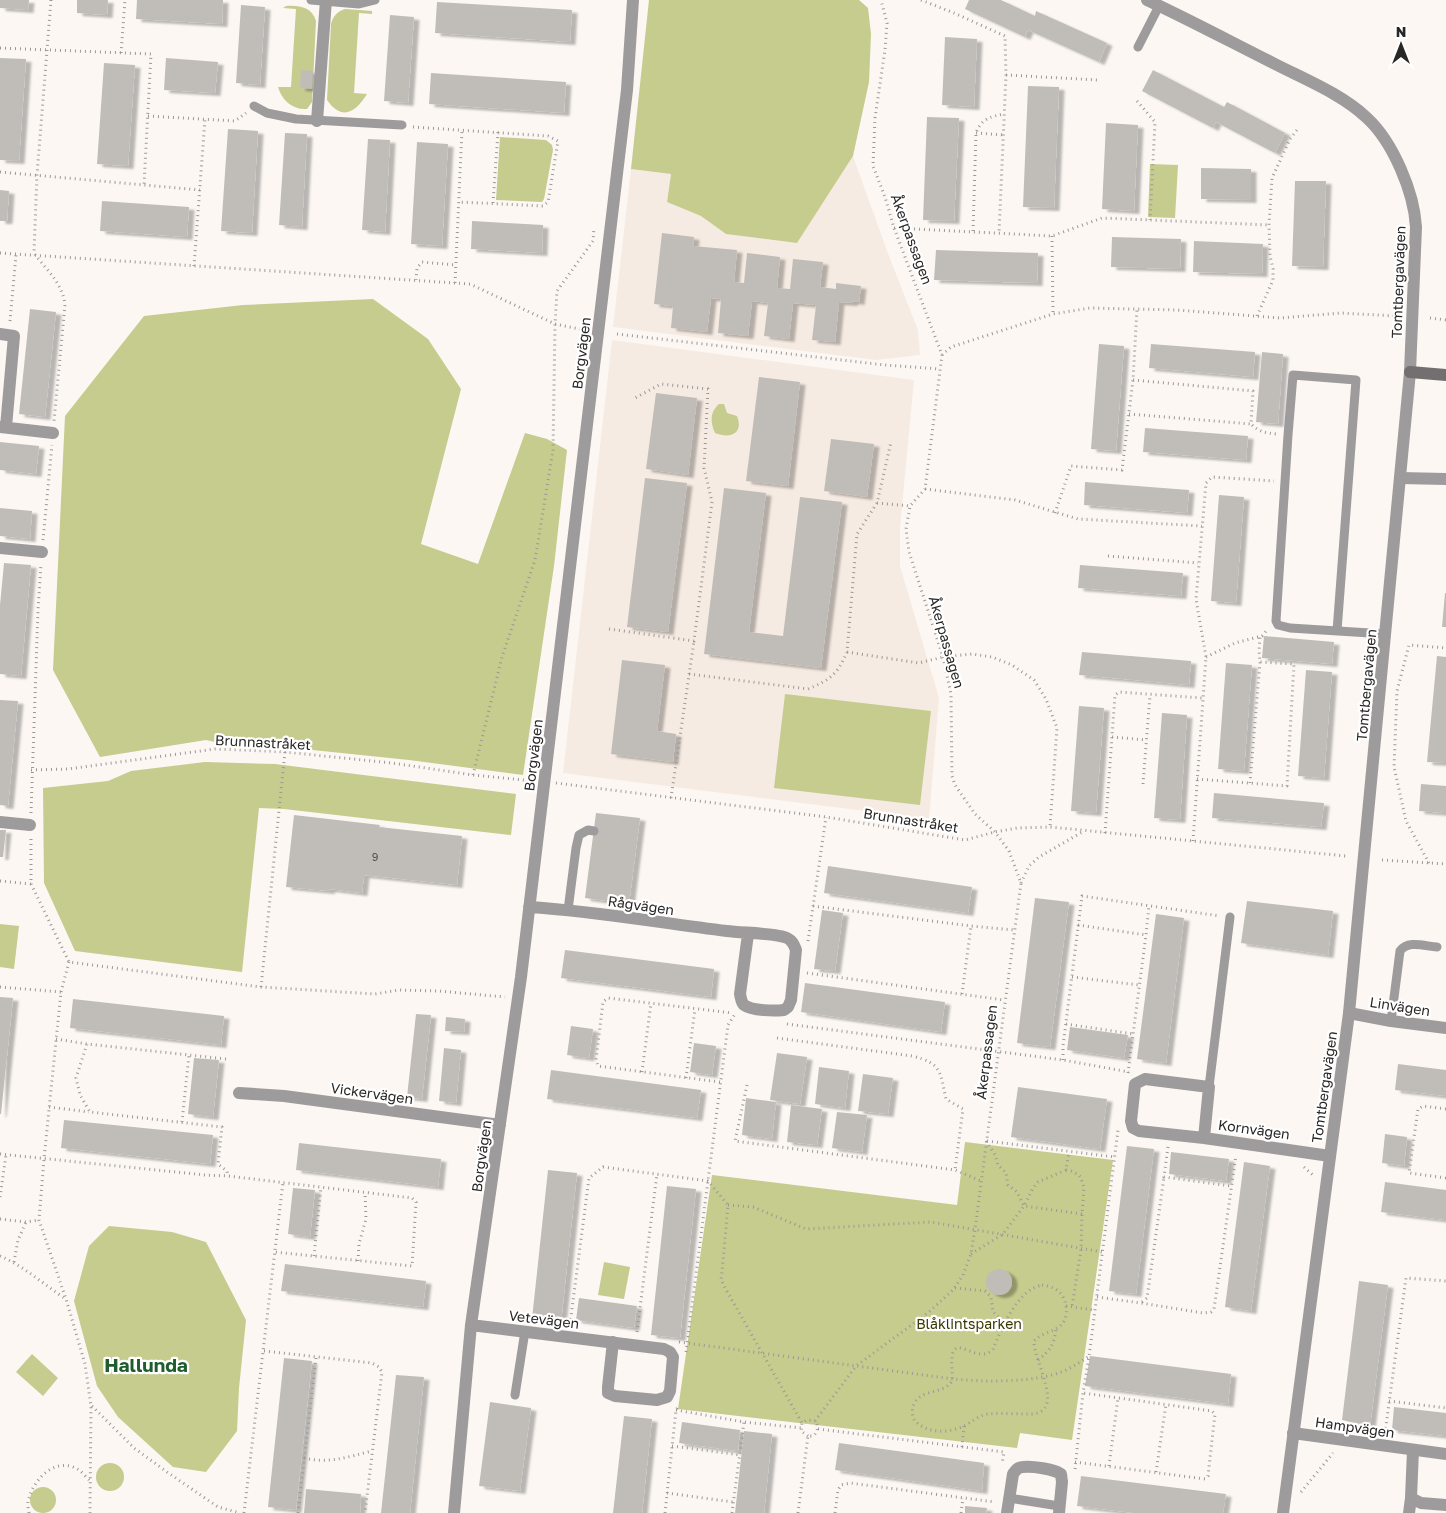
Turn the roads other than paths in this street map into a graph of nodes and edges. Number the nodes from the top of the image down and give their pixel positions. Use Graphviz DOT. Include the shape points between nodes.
graph roads {
  1 [pos="311,0"];
  2 [pos="375,0"];
  3 [pos="633,0"];
  4 [pos="1147,0"];
  5 [pos="326,1"];
  6 [pos="1159,6"];
  7 [pos="1138,48"];
  8 [pos="254,106"];
  9 [pos="317,121"];
  10 [pos="402,125"];
  11 [pos="4,335"];
  12 [pos="1410,372"];
  13 [pos="1446,375"];
  14 [pos="3,427"];
  15 [pos="53,433"];
  16 [pos="1400,478"];
  17 [pos="1446,479"];
  18 [pos="0,548"];
  19 [pos="42,552"];
  20 [pos="1337,631"];
  21 [pos="1386,634"];
  22 [pos="0,822"];
  23 [pos="30,825"];
  24 [pos="594,831"];
  25 [pos="529,908"];
  26 [pos="568,910"];
  27 [pos="1230,917"];
  28 [pos="748,934"];
  29 [pos="1437,947"];
  30 [pos="1350,1013"];
  31 [pos="1391,1021"];
  32 [pos="1446,1028"];
  33 [pos="1209,1087"];
  34 [pos="238,1092"];
  35 [pos="500,1125"];
  36 [pos="1204,1138"];
  37 [pos="1330,1156"];
  38 [pos="471,1325"];
  39 [pos="525,1331"];
  40 [pos="613,1342"];
  41 [pos="515,1395"];
  42 [pos="1293,1433"];
  43 [pos="1413,1450"];
  44 [pos="1446,1454"];
  45 [pos="1411,1498"];
  46 [pos="1008,1505"];
  47 [pos="1446,1505"];
  48 [pos="1059,1509"];
  49 [pos="454,1513"];
  50 [pos="1282,1513"];
  51 [pos="1410,1513"];
  1 -- 5 [label="lane"];
  2 -- 5 [label="lane" via="358,4"];
  3 -- 25 [label="street, Borgvägen" via="618,173"];
  4 -- 6 [label="street, Tomtbergavägen"];
  5 -- 9 [label="street"];
  6 -- 7 [label="lane"];
  6 -- 12 [label="street, Tomtbergavägen" via="1350,104 1377,129 1406,182 1415,215"];
  8 -- 9 [label="lane" via="267,113"];
  9 -- 10 [label="lane"];
  11 -- 14 [label="street" via="14,336"];
  12 -- 13 [label="main road"];
  12 -- 16 [label="street, Tomtbergavägen"];
  14 -- 15 [label="street"];
  16 -- 17 [label="street"];
  16 -- 21 [label="street, Tomtbergavägen"];
  18 -- 19 [label="street"];
  20 -- 20 [label="lane" via="1356,380 1293,375 1276,621 1278,625 1290,628"];
  20 -- 21 [label="lane"];
  21 -- 30 [label="street, Tomtbergavägen"];
  22 -- 23 [label="street"];
  24 -- 26 [label="lane" via="588,830 579,835"];
  25 -- 26 [label="street, Rågvägen"];
  25 -- 35 [label="street, Borgvägen"];
  26 -- 28 [label="street, Rågvägen"];
  27 -- 33 [label="lane"];
  28 -- 28 [label="street, Rågvägen" via="741,1001 753,1009 784,1010 790,1000 794,943 787,938"];
  29 -- 31 [label="lane" via="1412,944 1400,951"];
  30 -- 31 [label="street, Linvägen"];
  30 -- 37 [label="street, Tomtbergavägen"];
  31 -- 32 [label="street, Linvägen"];
  33 -- 36 [label="street, Kornvägen"];
  33 -- 36 [label="street, Kornvägen" via="1145,1080 1135,1084 1131,1121 1133,1128 1139,1131"];
  34 -- 35 [label="street, Vickervägen"];
  35 -- 38 [label="street, Borgvägen"];
  36 -- 37 [label="street, Kornvägen"];
  37 -- 42 [label="street, Tomtbergavägen"];
  38 -- 39 [label="street, Vetevägen"];
  38 -- 49 [label="street, Borgvägen"];
  39 -- 40 [label="street, Vetevägen"];
  39 -- 41 [label="lane"];
  40 -- 40 [label="street, Vetevägen" via="608,1393 657,1400 668,1397 673,1357 670,1352"];
  42 -- 43 [label="street, Hampvägen"];
  42 -- 50 [label="street, Tomtbergavägen"];
  43 -- 44 [label="street, Hampvägen"];
  43 -- 45 [label="street"];
  45 -- 47 [label="street"];
  45 -- 51 [label="street"];
  46 -- 48 [label="lane"];
  46 -- 48 [label="street" via="1013,1474 1022,1467 1061,1474"];
}
